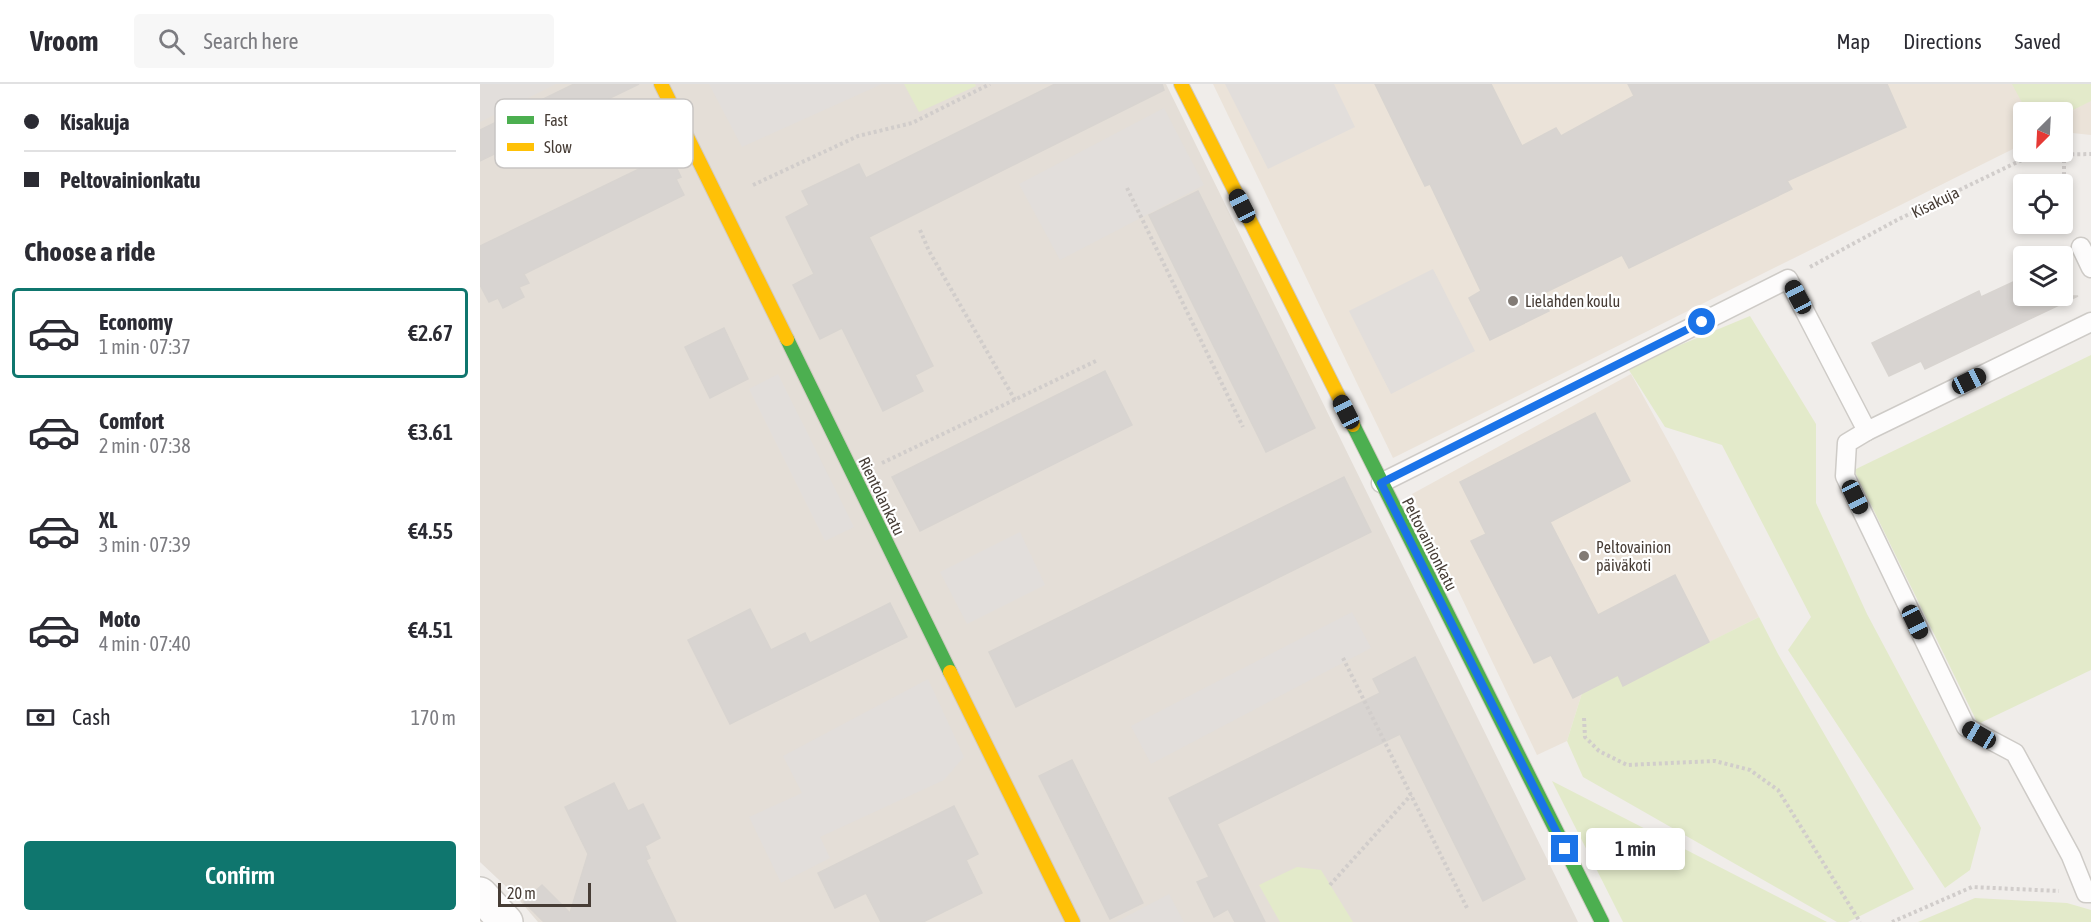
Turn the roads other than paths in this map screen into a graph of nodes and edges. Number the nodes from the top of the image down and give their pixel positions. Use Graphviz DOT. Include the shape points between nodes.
graph roads {
  1 [pos="661,84"];
  2 [pos="1181,84"];
  3 [pos="668,99"];
  4 [pos="693,149"];
  5 [pos="2081,247"];
  6 [pos="2091,268"];
  7 [pos="2091,322"];
  8 [pos="1867,431"];
  9 [pos="1381,483"];
  10 [pos="2089,893"];
  11 [pos="480,894"];
  12 [pos="506,922"];
  13 [pos="1073,922"];
  14 [pos="1602,922"];
  1 -- 3 [label="street, Rientolankatu"];
  2 -- 9 [label="street, Peltovainionkatu"];
  4 -- 13 [label="street, Rientolankatu"];
  5 -- 6 [label="lane"];
  7 -- 8 [label="lane"];
  8 -- 9 [label="lane" via="1788,279"];
  8 -- 10 [label="lane" via="1847,443 1845,476 1966,727 2015,753"];
  9 -- 14 [label="street, Peltovainionkatu"];
  11 -- 12 [label="street"];
}
